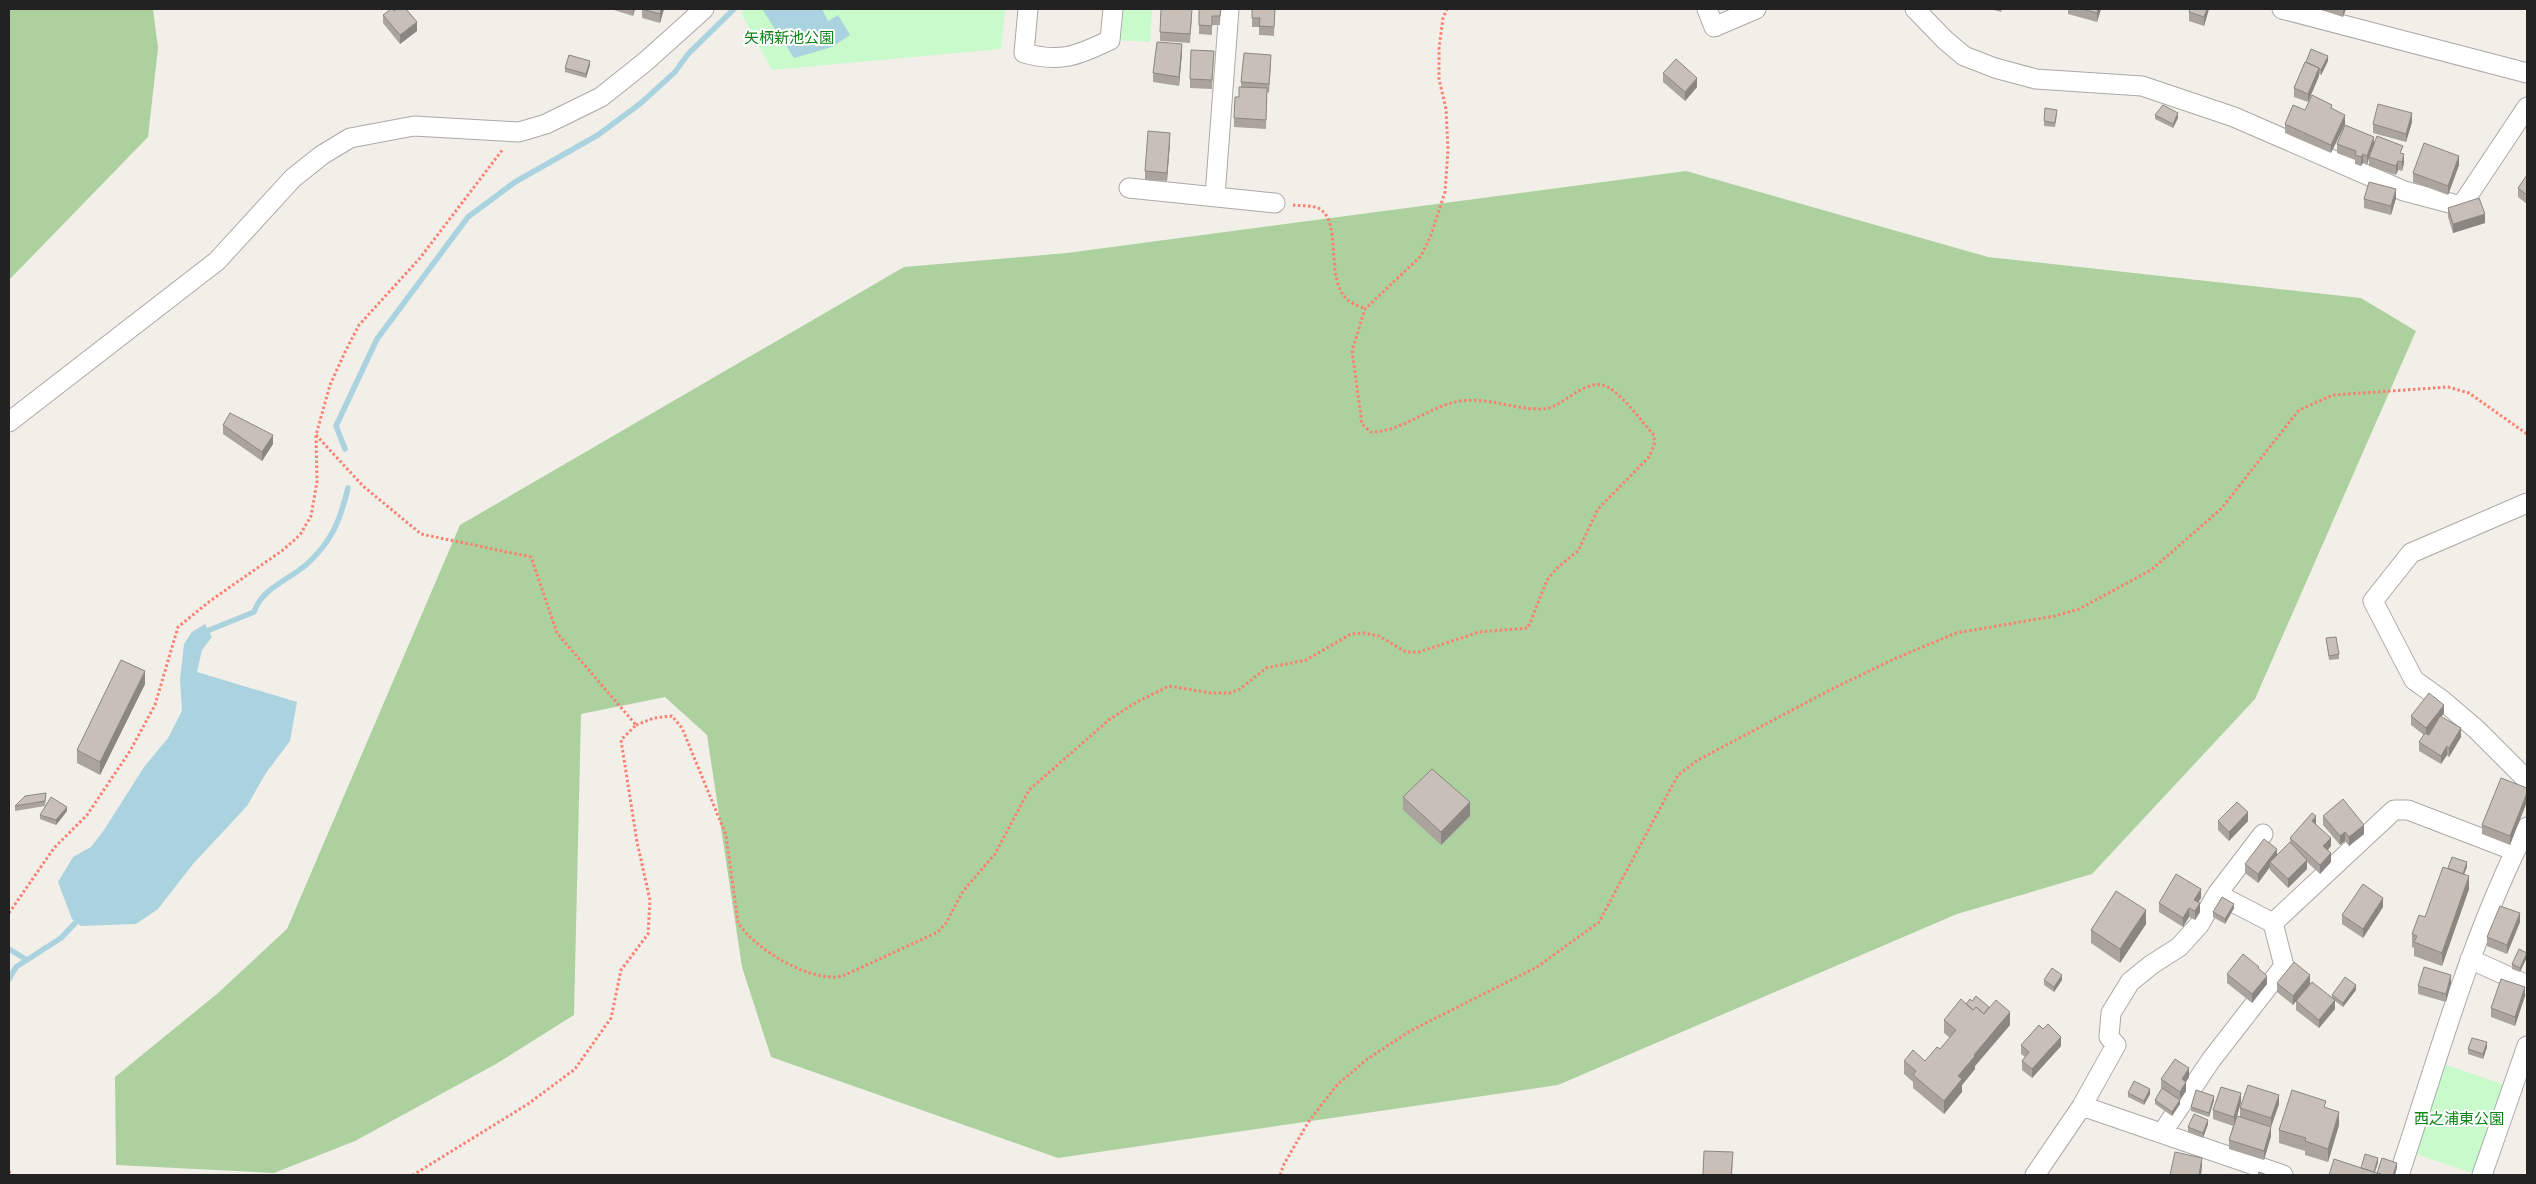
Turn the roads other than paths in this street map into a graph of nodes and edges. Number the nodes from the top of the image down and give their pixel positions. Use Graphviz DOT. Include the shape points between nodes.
graph roads {
  1 [pos="704,9"];
  2 [pos="1028,9"];
  3 [pos="1113,9"];
  4 [pos="1229,9"];
  5 [pos="1707,9"];
  6 [pos="1756,9"];
  7 [pos="1915,9"];
  8 [pos="2282,9"];
  9 [pos="2527,73"];
  10 [pos="2527,107"];
  11 [pos="1130,188"];
  12 [pos="1215,196"];
  13 [pos="1275,203"];
  14 [pos="9,422"];
  15 [pos="2527,503"];
  16 [pos="2527,780"];
  17 [pos="2527,827"];
  18 [pos="2263,834"];
  19 [pos="2515,851"];
  20 [pos="2217,894"];
  21 [pos="2273,924"];
  22 [pos="2470,960"];
  23 [pos="2527,985"];
  24 [pos="2527,1046"];
  25 [pos="2082,1106"];
  26 [pos="2162,1133"];
  27 [pos="2035,1175"];
  28 [pos="2283,1175"];
  29 [pos="2399,1175"];
  30 [pos="2482,1175"];
  1 -- 14 [label="street" via="601,97 546,124 519,132 414,126 350,138 292,178 217,261"];
  2 -- 3 [label="street" via="1024,53 1046,59 1080,55 1110,40"];
  4 -- 12 [label="street"];
  5 -- 6 [label="street" via="1714,28"];
  7 -- 10 [label="street" via="1964,56 1995,68 2036,79 2142,86 2234,117 2404,191 2461,206"];
  8 -- 9 [label="street"];
  11 -- 12 [label="street"];
  12 -- 13 [label="street"];
  15 -- 16 [label="street" via="2412,553 2373,601 2414,680 2462,718"];
  17 -- 19 [label="street"];
  18 -- 20 [label="street"];
  19 -- 21 [label="street" via="2408,810 2394,810"];
  19 -- 22 [label="street"];
  20 -- 21 [label="street"];
  20 -- 25 [label="street" via="2199,925 2179,947 2130,982 2111,1013 2109,1037 2116,1045"];
  21 -- 26 [label="street" via="2284,966 2211,1060"];
  22 -- 23 [label="street"];
  22 -- 29 [label="street"];
  24 -- 30 [label="street"];
  25 -- 26 [label="street"];
  25 -- 27 [label="street"];
  26 -- 28 [label="street"];
}
